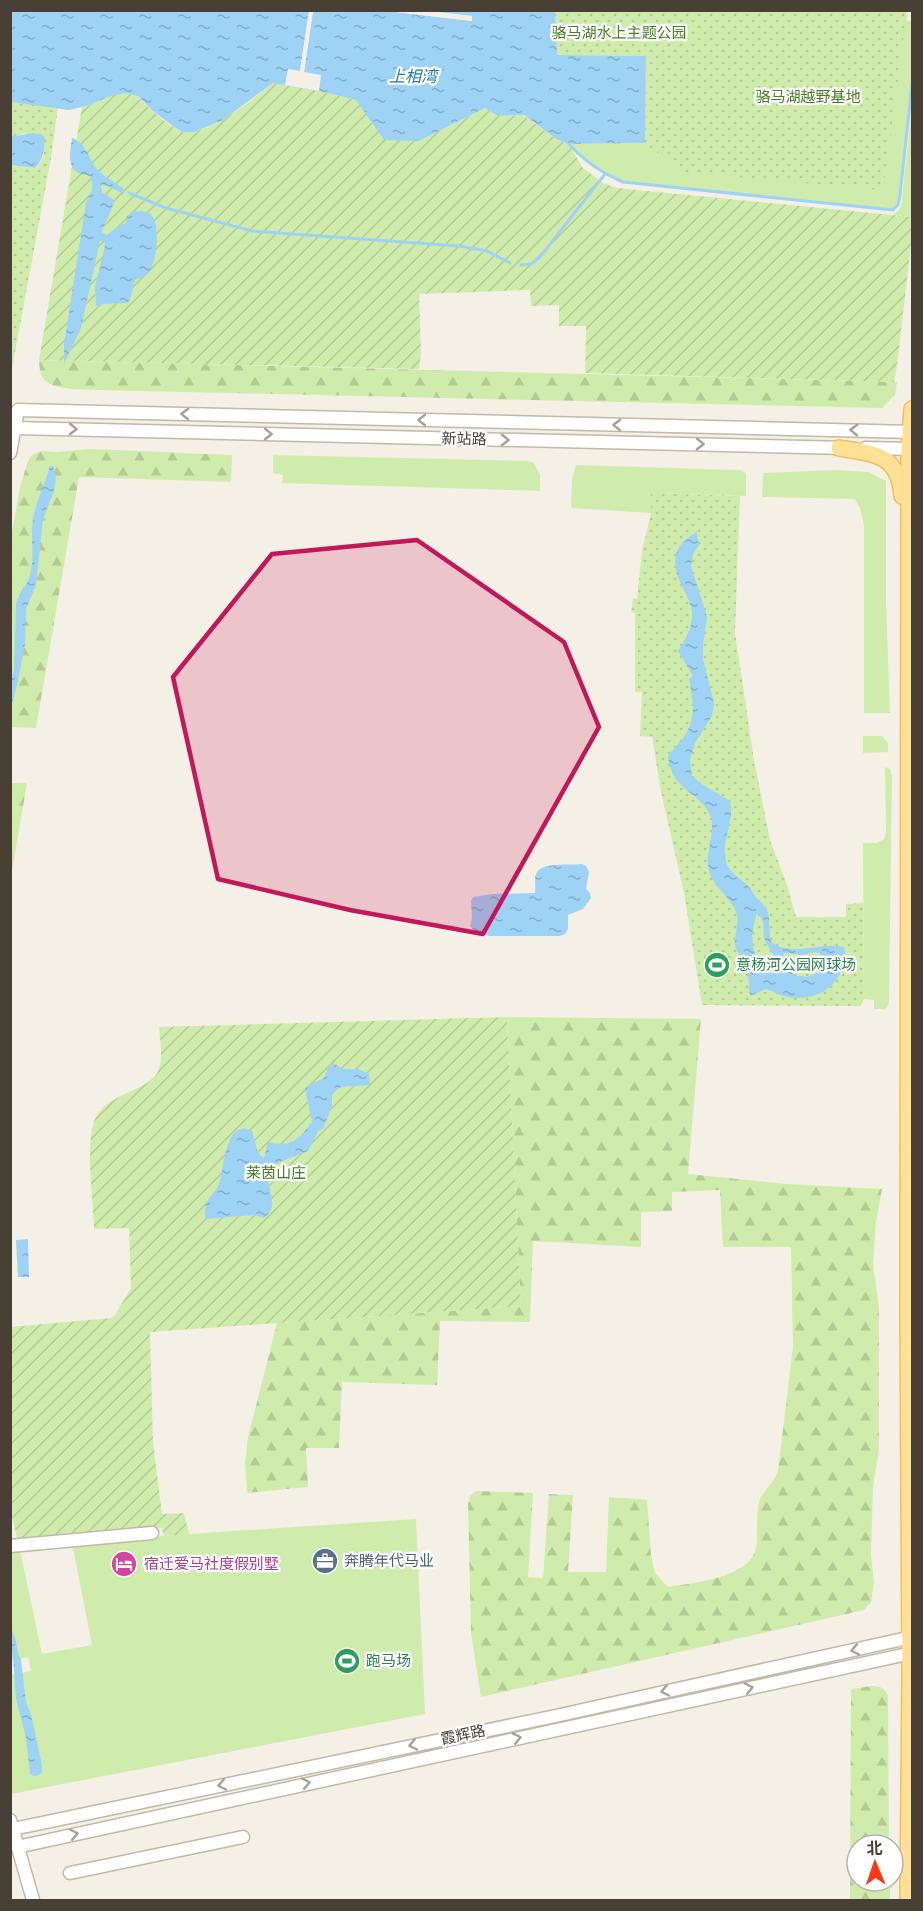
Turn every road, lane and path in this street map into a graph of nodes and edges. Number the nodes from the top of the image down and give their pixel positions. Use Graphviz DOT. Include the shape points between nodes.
graph roads {
  1 [pos="912,409"];
  2 [pos="15,428"];
  3 [pos="911,432"];
  4 [pos="839,448"];
  5 [pos="911,449"];
  6 [pos="10,453"];
  7 [pos="911,530"];
  8 [pos="910,631"];
  9 [pos="152,1533"];
  10 [pos="911,1535"];
  11 [pos="10,1546"];
  12 [pos="911,1637"];
  13 [pos="911,1653"];
  14 [pos="911,1737"];
  15 [pos="12,1824"];
  16 [pos="243,1837"];
  17 [pos="17,1846"];
  18 [pos="70,1873"];
  19 [pos="33,1900"];
  20 [pos="908,1900"];
  1 -- 3 [label="main road"];
  3 -- 2 [label="street, 新站路, one-way" via="18,410"];
  2 -- 4 [label="street, 新站路, one-way"];
  2 -- 6 [label="street"];
  3 -- 5 [label="main road"];
  4 -- 5 [label="street, 新站路"];
  4 -- 8 [label="main road" via="879,455 888,461 901,482"];
  5 -- 7 [label="main road"];
  7 -- 8 [label="main road"];
  8 -- 10 [label="main road"];
  9 -- 11 [label="street"];
  10 -- 12 [label="main road"];
  12 -- 13 [label="main road"];
  12 -- 15 [label="street, 霞辉路, one-way" via="539,1719"];
  13 -- 14 [label="main road"];
  17 -- 13 [label="street, 霞辉路, one-way"];
  14 -- 20 [label="main road"];
  15 -- 17 [label="street"];
  16 -- 18 [label="street"];
  17 -- 19 [label="street"];
}
